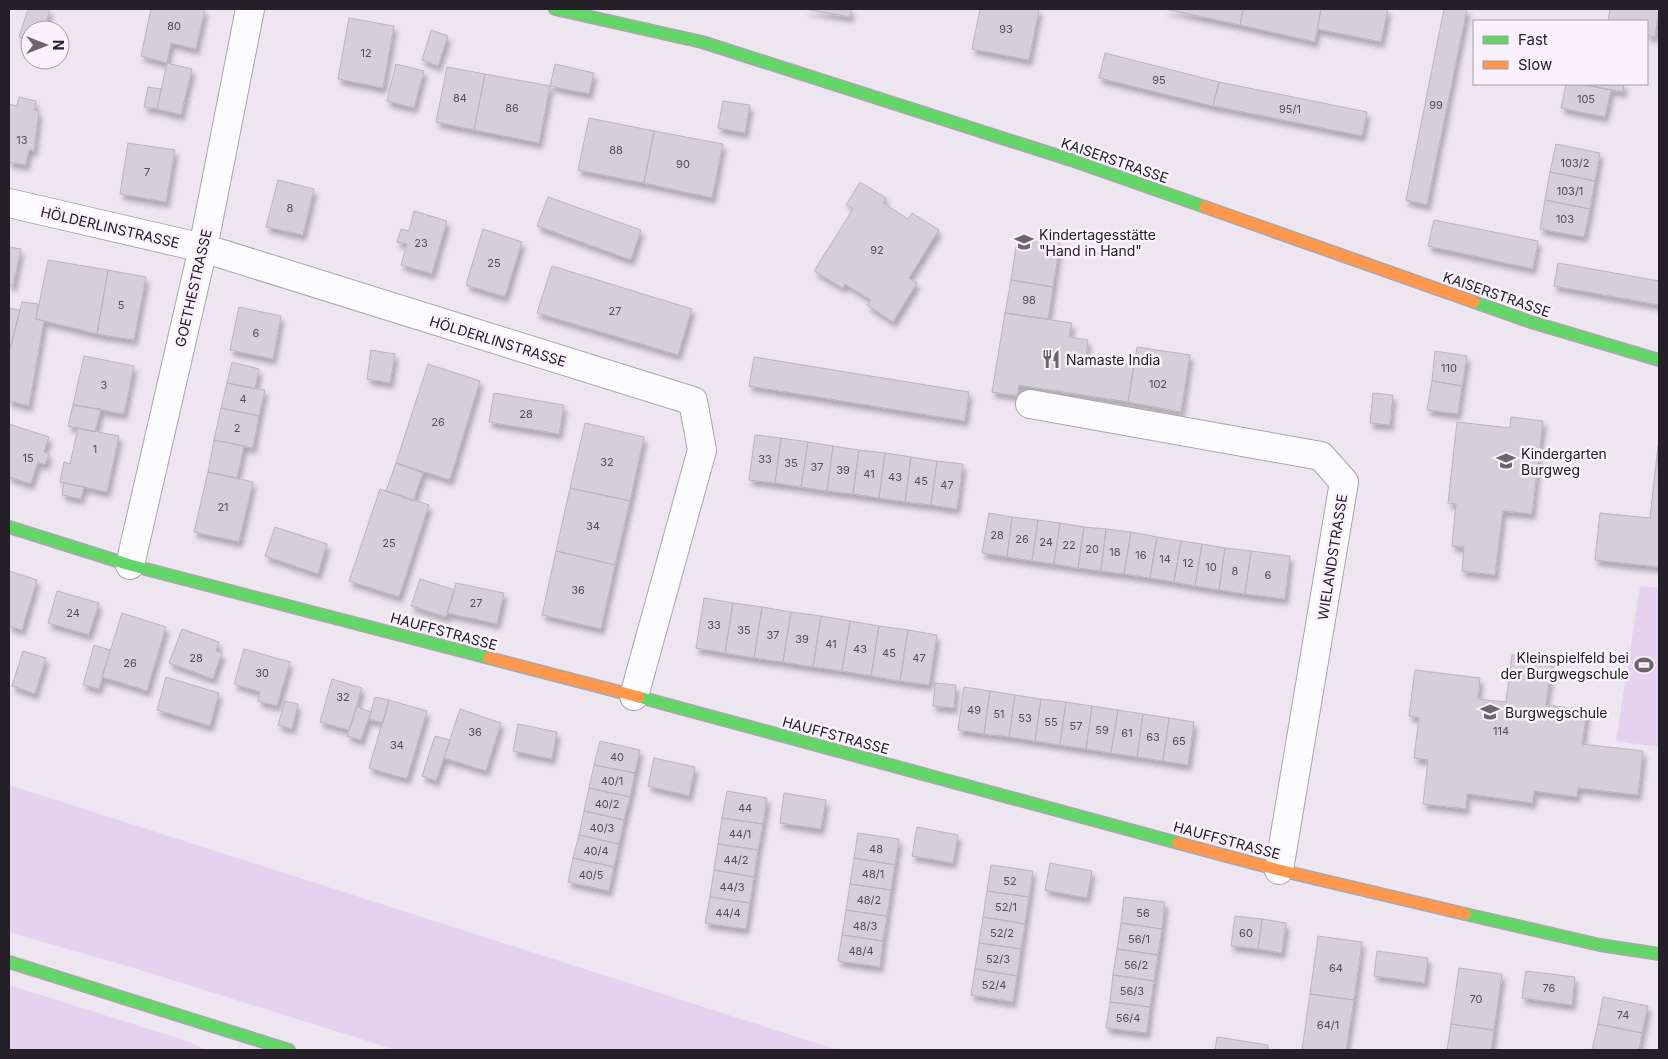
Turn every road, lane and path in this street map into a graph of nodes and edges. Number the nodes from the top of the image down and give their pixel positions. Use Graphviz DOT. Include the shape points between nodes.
graph roads {
  1 [pos="250,9"];
  2 [pos="555,9"];
  3 [pos="9,203"];
  4 [pos="203,248"];
  5 [pos="1659,360"];
  6 [pos="1030,404"];
  7 [pos="9,527"];
  8 [pos="130,565"];
  9 [pos="634,696"];
  10 [pos="1279,870"];
  11 [pos="1659,954"];
  12 [pos="9,962"];
  13 [pos="259,1044"];
  14 [pos="290,1050"];
  1 -- 4 [label="street, GOETHESTRASSE"];
  2 -- 5 [label="street, KAISERSTRASSE" via="702,42 1071,160 1531,322"];
  3 -- 4 [label="street, HÖLDERLINSTRASSE"];
  4 -- 8 [label="street, GOETHESTRASSE"];
  4 -- 9 [label="street, HÖLDERLINSTRASSE" via="693,402 702,450"];
  6 -- 10 [label="street, WIELANDSTRASSE" via="1321,456 1344,482"];
  7 -- 8 [label="street, HAUFFSTRASSE"];
  8 -- 9 [label="street, HAUFFSTRASSE"];
  9 -- 10 [label="street, HAUFFSTRASSE"];
  10 -- 11 [label="street, HAUFFSTRASSE" via="1600,945"];
  12 -- 13 [label="street"];
  13 -- 14 [label="street"];
}
